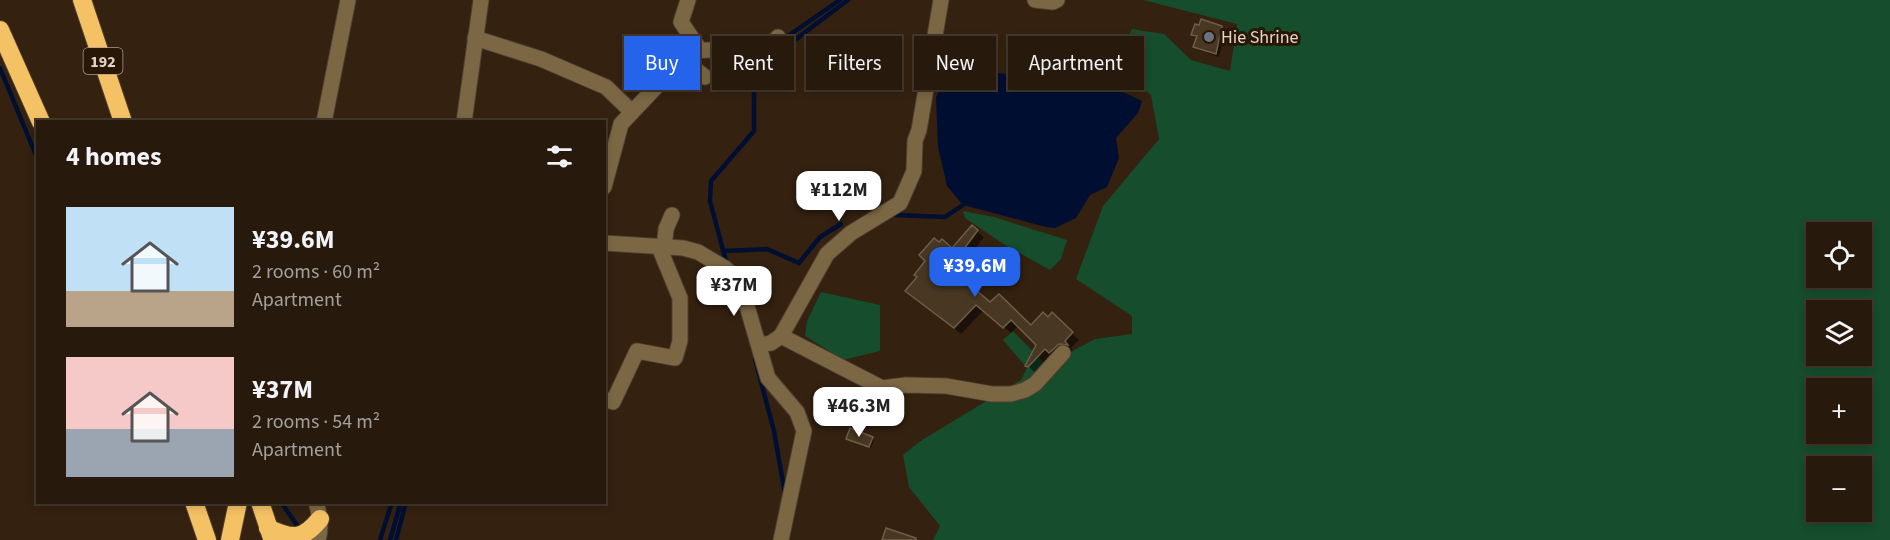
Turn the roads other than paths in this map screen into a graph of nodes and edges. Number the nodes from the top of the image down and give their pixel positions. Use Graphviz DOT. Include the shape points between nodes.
graph roads {
  1 [pos="82,0"];
  2 [pos="348,0"];
  3 [pos="481,0"];
  4 [pos="688,0"];
  5 [pos="941,0"];
  6 [pos="1035,0"];
  7 [pos="1057,0"];
  8 [pos="0,30"];
  9 [pos="690,36"];
  10 [pos="475,38"];
  11 [pos="712,49"];
  12 [pos="700,50"];
  13 [pos="700,72"];
  14 [pos="705,76"];
  15 [pos="653,90"];
  16 [pos="632,112"];
  17 [pos="39,120"];
  18 [pos="122,120"];
  19 [pos="324,120"];
  20 [pos="464,120"];
  21 [pos="608,154"];
  22 [pos="606,170"];
  23 [pos="672,215"];
  24 [pos="606,243"];
  25 [pos="662,247"];
  26 [pos="781,336"];
  27 [pos="759,345"];
  28 [pos="1063,353"];
  29 [pos="606,400"];
  30 [pos="195,504"];
  31 [pos="237,504"];
  32 [pos="261,504"];
  33 [pos="318,511"];
  34 [pos="270,534"];
  35 [pos="207,540"];
  36 [pos="230,540"];
  37 [pos="318,540"];
  38 [pos="781,540"];
  1 -- 18 [label="highway, 192"];
  2 -- 19 [label="street"];
  3 -- 10 [label="street"];
  4 -- 9 [label="street" via="681,22"];
  5 -- 26 [label="street" via="910,184 900,202 851,233 827,254"];
  6 -- 7 [label="street"];
  8 -- 17 [label="highway"];
  10 -- 16 [label="street" via="541,59 606,87"];
  10 -- 20 [label="street"];
  11 -- 12 [label="street"];
  13 -- 14 [label="street"];
  15 -- 16 [label="street"];
  16 -- 21 [label="street" via="621,124"];
  21 -- 22 [label="street"];
  23 -- 25 [label="street"];
  24 -- 25 [label="street"];
  25 -- 27 [label="street" via="698,252 740,282"];
  25 -- 29 [label="street" via="680,298 680,341 675,358 637,351 613,402"];
  26 -- 27 [label="street"];
  26 -- 28 [label="street" via="882,388 946,386 1011,394 1035,384"];
  27 -- 38 [label="street" via="768,378 797,412 804,431"];
  30 -- 35 [label="highway"];
  31 -- 36 [label="highway"];
  32 -- 34 [label="highway"];
  33 -- 34 [label="highway" via="310,533 300,539"];
  33 -- 37 [label="street"];
}
